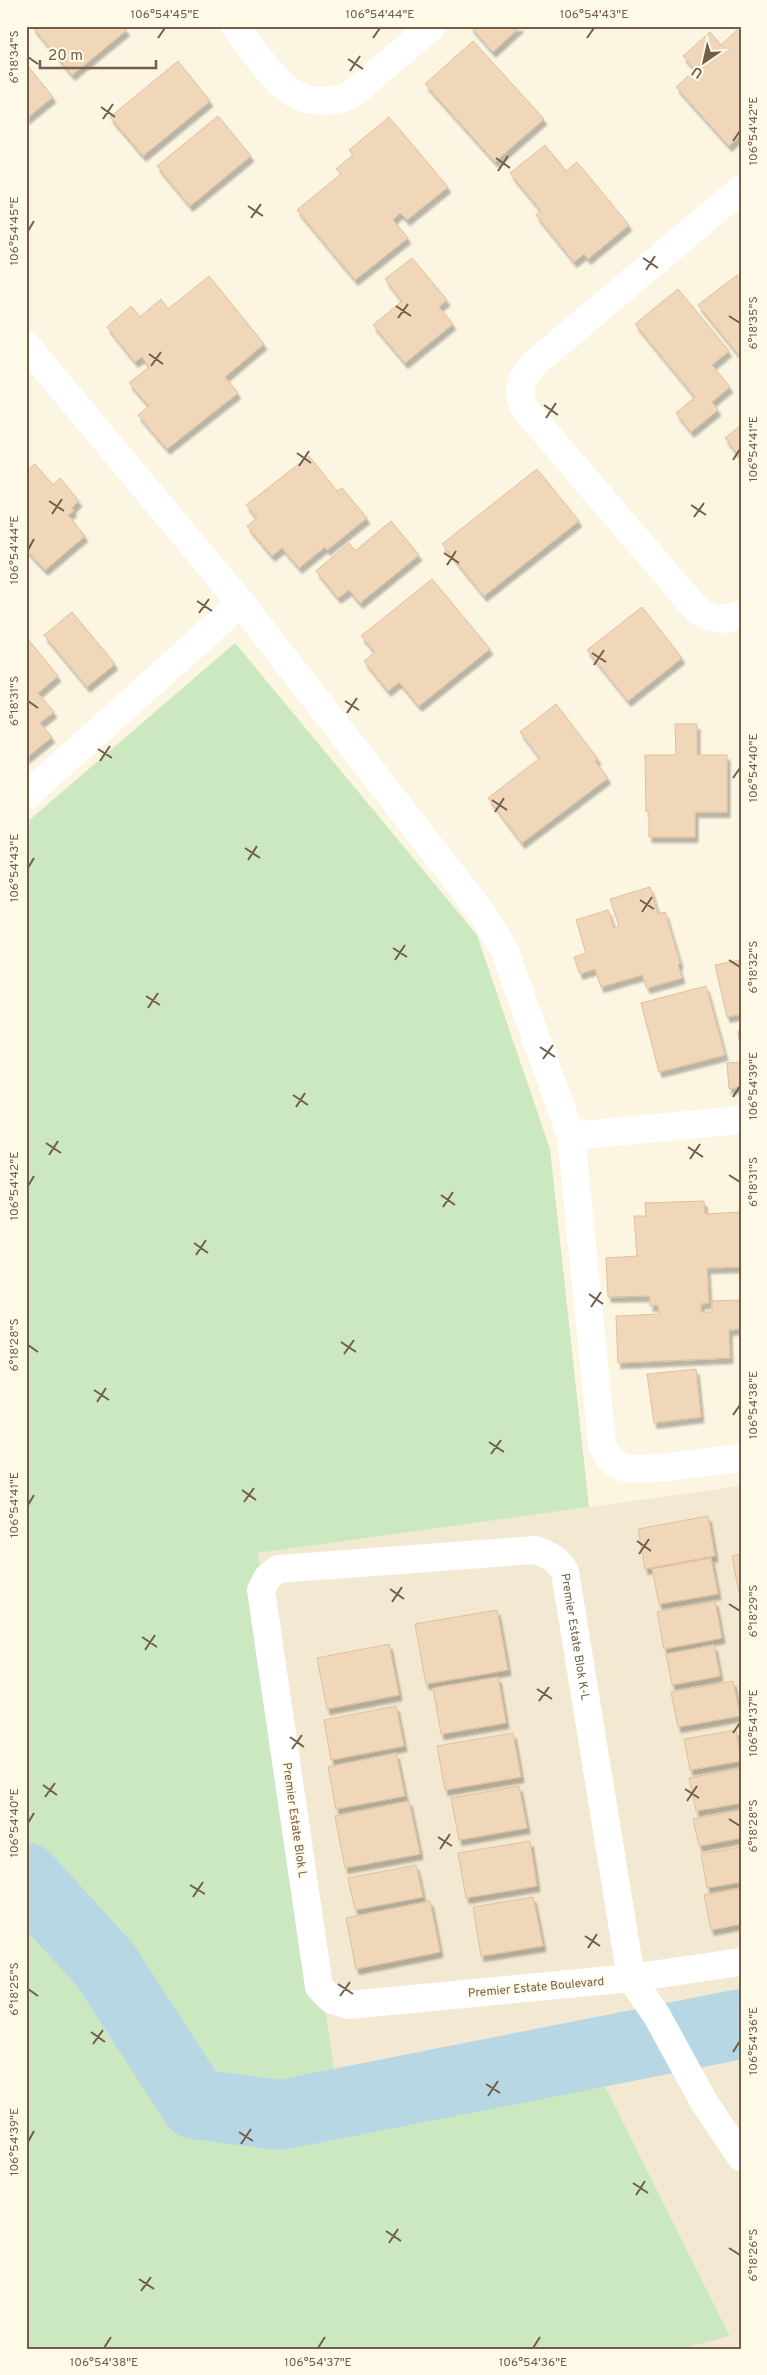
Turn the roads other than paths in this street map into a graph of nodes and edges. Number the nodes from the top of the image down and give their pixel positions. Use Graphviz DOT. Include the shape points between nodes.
graph roads {
  1 [pos="235,26"];
  2 [pos="432,26"];
  3 [pos="741,189"];
  4 [pos="26,345"];
  5 [pos="241,603"];
  6 [pos="741,614"];
  7 [pos="26,796"];
  8 [pos="741,1120"];
  9 [pos="570,1136"];
  10 [pos="741,1458"];
  11 [pos="267,1578"];
  12 [pos="741,1962"];
  13 [pos="631,1978"];
  14 [pos="332,2000"];
  15 [pos="741,2157"];
  1 -- 2 [label="street" via="282,86 299,98 317,103 335,102 351,95"];
  3 -- 6 [label="street" via="535,363 526,372 520,392 526,410 698,611 719,620"];
  4 -- 5 [label="street"];
  5 -- 7 [label="street"];
  5 -- 9 [label="street" via="484,916 504,950"];
  8 -- 9 [label="street"];
  9 -- 10 [label="street" via="604,1451 612,1461 631,1469"];
  11 -- 13 [label="street, Premier Estate Blok K-L" via="278,1570 535,1550 553,1556 560,1563 565,1572"];
  11 -- 14 [label="street, Premier Estate Blok L" via="260,1590 319,1987"];
  12 -- 13 [label="street, Premier Estate Boulevard"];
  13 -- 14 [label="street, Premier Estate Boulevard" via="349,2005"];
  13 -- 15 [label="street" via="657,2016 704,2102"];
}
